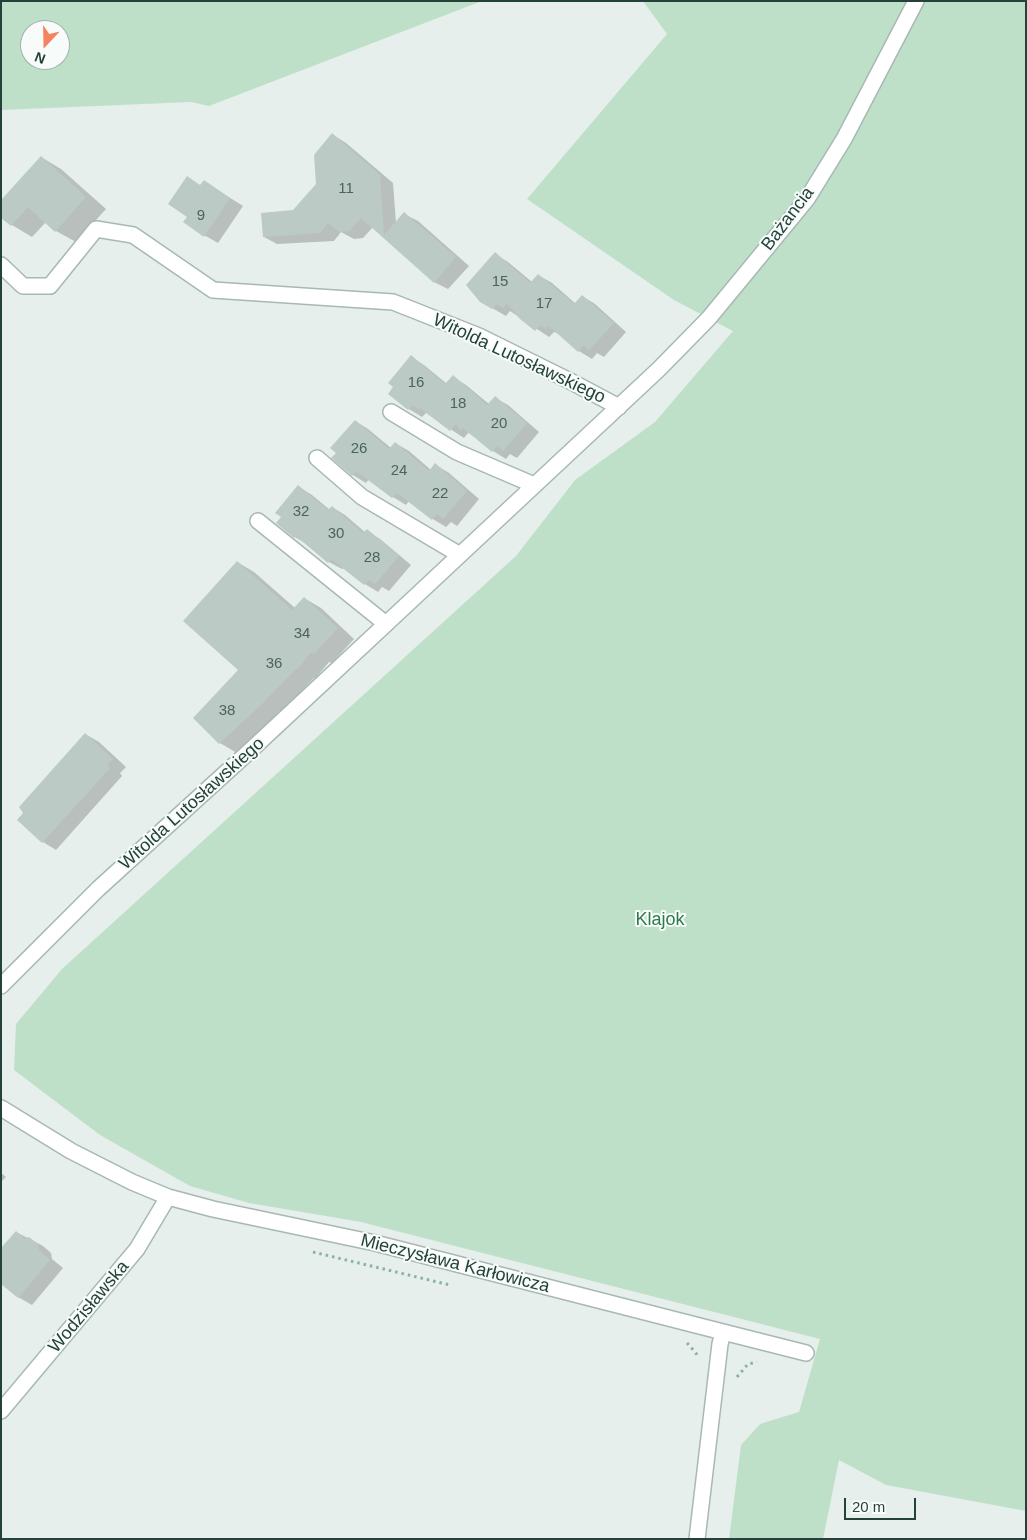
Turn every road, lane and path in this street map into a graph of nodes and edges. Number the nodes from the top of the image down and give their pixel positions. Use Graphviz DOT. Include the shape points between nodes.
graph roads {
  1 [pos="916,1"];
  2 [pos="1,266"];
  3 [pos="619,407"];
  4 [pos="391,412"];
  5 [pos="317,458"];
  6 [pos="534,485"];
  7 [pos="258,521"];
  8 [pos="460,555"];
  9 [pos="386,624"];
  10 [pos="1,986"];
  11 [pos="1,1108"];
  12 [pos="168,1197"];
  13 [pos="305,1250"];
  14 [pos="457,1286"];
  15 [pos="723,1332"];
  16 [pos="686,1343"];
  17 [pos="806,1353"];
  18 [pos="765,1360"];
  19 [pos="697,1361"];
  20 [pos="736,1377"];
  21 [pos="1,1412"];
  22 [pos="697,1539"];
  1 -- 3 [label="street, Bażancia" via="844,139 807,199 709,318"];
  2 -- 3 [label="street, Witolda Lutosławskiego" via="23,286 50,286 96,228 133,235 213,290 393,302 480,336"];
  3 -- 6 [label="street, Witolda Lutosławskiego"];
  4 -- 6 [label="street" via="456,452"];
  5 -- 8 [label="street" via="362,497"];
  6 -- 8 [label="street, Witolda Lutosławskiego"];
  7 -- 9 [label="street"];
  8 -- 9 [label="street, Witolda Lutosławskiego"];
  9 -- 10 [label="street, Witolda Lutosławskiego" via="98,889"];
  11 -- 12 [label="street, Mieczysława Karłowicza" via="71,1151"];
  12 -- 15 [label="street, Mieczysława Karłowicza" via="375,1243"];
  12 -- 21 [label="street, Wodzisławska" via="137,1249"];
  13 -- 14 [label="path"];
  15 -- 17 [label="street, Mieczysława Karłowicza"];
  15 -- 22 [label="street"];
  16 -- 19 [label="path" via="696,1353"];
  18 -- 20 [label="path" via="748,1364"];
}
